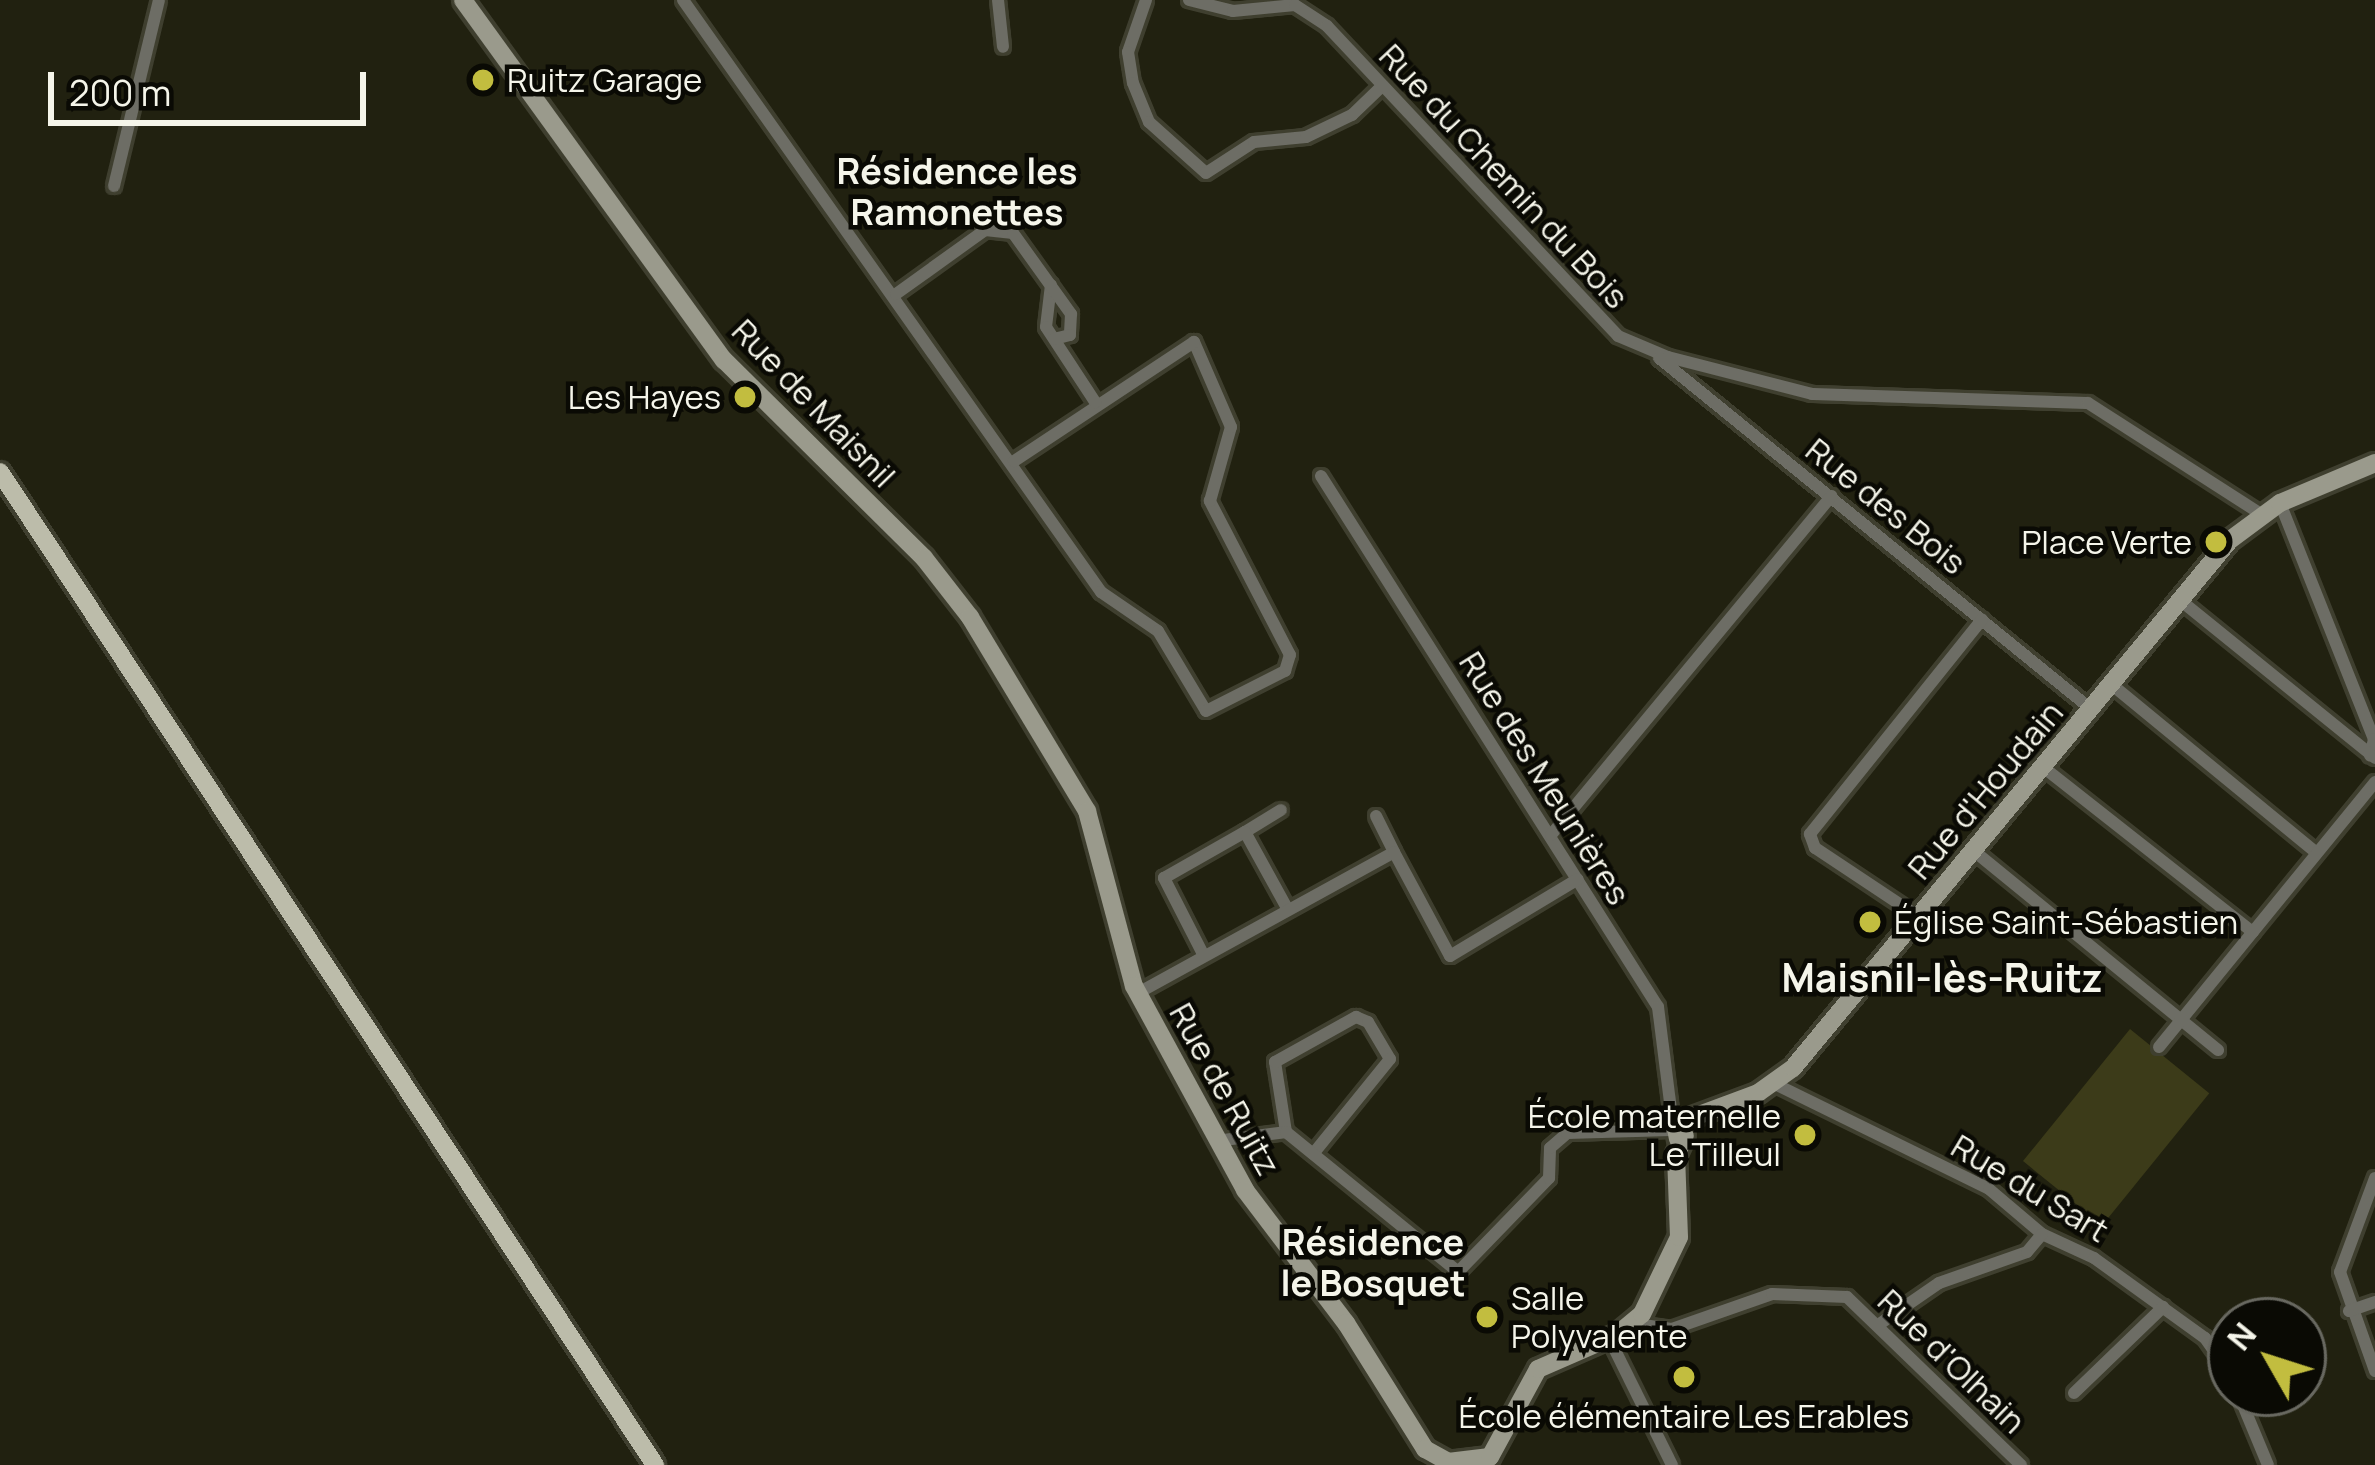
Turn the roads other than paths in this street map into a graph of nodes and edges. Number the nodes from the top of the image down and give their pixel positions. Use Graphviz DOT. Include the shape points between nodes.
graph roads {
  1 [pos="159,0"];
  2 [pos="463,0"];
  3 [pos="682,0"];
  4 [pos="998,0"];
  5 [pos="1146,0"];
  6 [pos="1189,0"];
  7 [pos="1003,47"];
  8 [pos="1382,86"];
  9 [pos="114,186"];
  10 [pos="1051,284"];
  11 [pos="896,294"];
  12 [pos="1054,339"];
  13 [pos="1646,349"];
  14 [pos="1095,402"];
  15 [pos="1015,460"];
  16 [pos="2375,463"];
  17 [pos="0,472"];
  18 [pos="1321,476"];
  19 [pos="1831,496"];
  20 [pos="2280,503"];
  21 [pos="2261,514"];
  22 [pos="2180,600"];
  23 [pos="1982,620"];
  24 [pos="2111,684"];
  25 [pos="2091,709"];
  26 [pos="2372,757"];
  27 [pos="2043,767"];
  28 [pos="2375,782"];
  29 [pos="1281,809"];
  30 [pos="1376,816"];
  31 [pos="1245,832"];
  32 [pos="1551,835"];
  33 [pos="1974,850"];
  34 [pos="1394,852"];
  35 [pos="2317,854"];
  36 [pos="1103,856"];
  37 [pos="1578,879"];
  38 [pos="1288,910"];
  39 [pos="1919,916"];
  40 [pos="2253,932"];
  41 [pos="1204,956"];
  42 [pos="1138,993"];
  43 [pos="2181,1020"];
  44 [pos="2158,1047"];
  45 [pos="2218,1050"];
  46 [pos="1775,1084"];
  47 [pos="1677,1130"];
  48 [pos="1286,1132"];
  49 [pos="1216,1141"];
  50 [pos="1313,1154"];
  51 [pos="2375,1178"];
  52 [pos="2042,1234"];
  53 [pos="2064,1244"];
  54 [pos="2026,1252"];
  55 [pos="2375,1302"];
  56 [pos="2163,1307"];
  57 [pos="2349,1311"];
  58 [pos="1881,1322"];
  59 [pos="1636,1324"];
  60 [pos="1609,1338"];
  61 [pos="2207,1341"];
  62 [pos="2375,1371"];
  63 [pos="2074,1394"];
  64 [pos="2249,1417"];
  65 [pos="1498,1457"];
  66 [pos="655,1465"];
  67 [pos="1672,1465"];
  68 [pos="2021,1465"];
  69 [pos="2268,1465"];
  1 -- 9 [label="street"];
  2 -- 36 [label="street, Rue de Maisnil" via="724,360 924,559 970,617 1087,811"];
  3 -- 11 [label="street"];
  4 -- 7 [label="street"];
  5 -- 8 [label="street" via="1128,52 1133,83 1149,122 1206,173 1254,142 1306,137 1352,115"];
  6 -- 8 [label="street, Rue du Chemin du Bois" via="1233,10 1295,5 1327,26"];
  8 -- 13 [label="street, Rue du Chemin du Bois" via="1598,319"];
  10 -- 11 [label="street" via="1013,233 985,230"];
  10 -- 12 [label="street" via="1046,327"];
  10 -- 12 [label="street" via="1074,328"];
  11 -- 15 [label="street"];
  12 -- 14 [label="street"];
  13 -- 19 [label="street, Rue des Bois"];
  13 -- 21 [label="street, Rue du Chemin du Bois" via="1840,397 2088,404"];
  14 -- 15 [label="street"];
  14 -- 15 [label="street" via="1194,342 1231,427 1210,501 1290,655 1286,670 1206,711 1174,650 1101,592"];
  16 -- 20 [label="street, Rue d'Houdain"];
  17 -- 66 [label="main road"];
  18 -- 32 [label="street, Rue des Meunières"];
  19 -- 23 [label="street, Rue des Bois"];
  19 -- 32 [label="street"];
  20 -- 21 [label="street, Rue d'Houdain"];
  20 -- 26 [label="street" via="2374,739"];
  21 -- 22 [label="street, Rue d'Houdain"];
  22 -- 24 [label="street, Rue d'Houdain"];
  22 -- 26 [label="street"];
  23 -- 25 [label="street, Rue des Bois"];
  23 -- 39 [label="street" via="1810,834 1815,848"];
  24 -- 25 [label="street, Rue d'Houdain"];
  24 -- 35 [label="street"];
  25 -- 27 [label="street, Rue d'Houdain"];
  27 -- 33 [label="street, Rue d'Houdain"];
  27 -- 40 [label="street"];
  28 -- 35 [label="street"];
  29 -- 31 [label="street"];
  30 -- 34 [label="street"];
  31 -- 38 [label="street"];
  31 -- 41 [label="street" via="1164,878"];
  32 -- 37 [label="street, Rue des Meunières"];
  33 -- 39 [label="street, Rue d'Houdain"];
  33 -- 43 [label="street"];
  34 -- 37 [label="street" via="1450,956"];
  34 -- 38 [label="street"];
  35 -- 40 [label="street"];
  36 -- 42 [label="street, Rue de Ruitz" via="1117,939"];
  37 -- 47 [label="street, Rue des Meunières" via="1658,1006"];
  38 -- 41 [label="street"];
  39 -- 46 [label="street, Rue d'Houdain"];
  40 -- 43 [label="street"];
  41 -- 42 [label="street"];
  42 -- 49 [label="street, Rue de Ruitz"];
  43 -- 44 [label="street"];
  43 -- 45 [label="street"];
  46 -- 47 [label="street, Rue d'Houdain"];
  46 -- 52 [label="street, Rue du Sart" via="1969,1177"];
  47 -- 50 [label="street" via="1567,1133 1550,1148 1549,1178 1458,1272"];
  47 -- 59 [label="street" via="1679,1238"];
  48 -- 49 [label="street"];
  48 -- 50 [label="street"];
  48 -- 50 [label="street" via="1275,1062 1356,1017 1368,1022 1390,1059"];
  49 -- 65 [label="street, Rue de Ruitz" via="1425,1450 1448,1462"];
  51 -- 57 [label="street" via="2340,1272"];
  52 -- 53 [label="street, Rue du Sart"];
  52 -- 54 [label="street"];
  53 -- 54 [label="street"];
  53 -- 56 [label="street, Rue du Sart"];
  54 -- 58 [label="street" via="1939,1283"];
  55 -- 57 [label="street"];
  56 -- 61 [label="street, Rue du Sart"];
  56 -- 63 [label="street"];
  57 -- 62 [label="street"];
  58 -- 59 [label="street, Rue d'Olhain" via="1847,1298 1809,1293 1749,1298 1672,1329"];
  58 -- 68 [label="street, Rue d'Olhain" via="1954,1408"];
  59 -- 60 [label="street"];
  60 -- 65 [label="street" via="1538,1369"];
  60 -- 67 [label="street"];
  64 -- 69 [label="street"];
}
